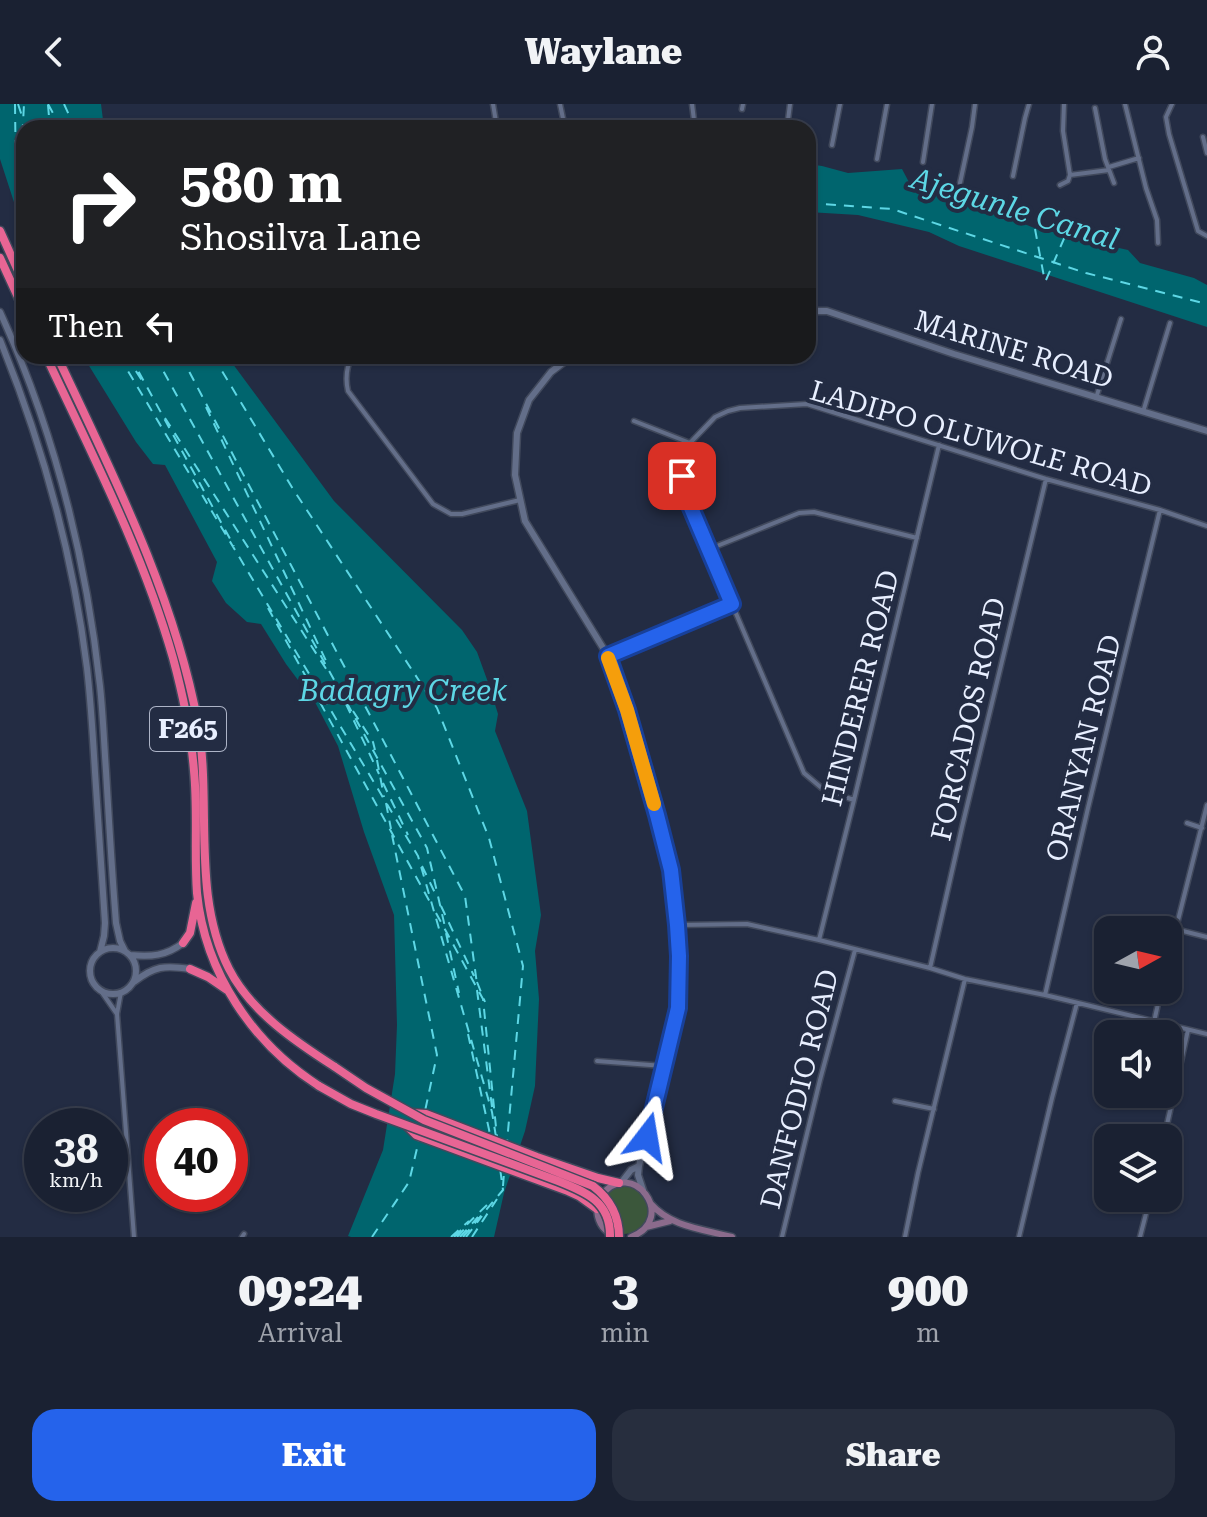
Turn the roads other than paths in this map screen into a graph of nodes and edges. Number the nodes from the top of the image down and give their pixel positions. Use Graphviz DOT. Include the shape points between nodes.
graph roads {
  1 [pos="840,104"];
  2 [pos="887,104"];
  3 [pos="932,104"];
  4 [pos="975,104"];
  5 [pos="1029,104"];
  6 [pos="1064,104"];
  7 [pos="1125,104"];
  8 [pos="1172,104"];
  9 [pos="1095,108"];
  10 [pos="1203,137"];
  11 [pos="832,145"];
  12 [pos="1207,153"];
  13 [pos="1139,158"];
  14 [pos="877,159"];
  15 [pos="923,162"];
  16 [pos="1109,169"];
  17 [pos="1070,175"];
  18 [pos="1013,176"];
  19 [pos="960,183"];
  20 [pos="1114,183"];
  21 [pos="1060,185"];
  22 [pos="0,231"];
  23 [pos="1207,236"];
  24 [pos="1158,243"];
  25 [pos="0,258"];
  26 [pos="16,266"];
  27 [pos="16,293"];
  28 [pos="816,311"];
  29 [pos="0,312"];
  30 [pos="1121,319"];
  31 [pos="1170,323"];
  32 [pos="0,340"];
  33 [pos="16,350"];
  34 [pos="22,364"];
  35 [pos="50,364"];
  36 [pos="61,364"];
  37 [pos="349,364"];
  38 [pos="563,364"];
  39 [pos="1096,398"];
  40 [pos="1143,412"];
  41 [pos="634,421"];
  42 [pos="1207,431"];
  43 [pos="690,443"];
  44 [pos="939,445"];
  45 [pos="1046,479"];
  46 [pos="520,500"];
  47 [pos="1160,510"];
  48 [pos="1207,526"];
  49 [pos="917,538"];
  50 [pos="707,550"];
  51 [pos="732,604"];
  52 [pos="608,656"];
  53 [pos="854,800"];
  54 [pos="1207,805"];
  55 [pos="1187,823"];
  56 [pos="1202,828"];
  57 [pos="198,895"];
  58 [pos="1178,916"];
  59 [pos="677,925"];
  60 [pos="1182,931"];
  61 [pos="1207,937"];
  62 [pos="819,940"];
  63 [pos="183,943"];
  64 [pos="855,950"];
  65 [pos="100,952"];
  66 [pos="127,953"];
  67 [pos="930,968"];
  68 [pos="190,969"];
  69 [pos="965,979"];
  70 [pos="132,984"];
  71 [pos="101,991"];
  72 [pos="121,992"];
  73 [pos="231,993"];
  74 [pos="1045,995"];
  75 [pos="1077,1003"];
  76 [pos="117,1014"];
  77 [pos="1146,1020"];
  78 [pos="1182,1029"];
  79 [pos="1188,1030"];
  80 [pos="1207,1034"];
  81 [pos="597,1061"];
  82 [pos="664,1066"];
  83 [pos="895,1101"];
  84 [pos="934,1109"];
  85 [pos="409,1112"];
  86 [pos="1167,1124"];
  87 [pos="406,1125"];
  88 [pos="639,1166"];
  89 [pos="620,1183"];
  90 [pos="643,1190"];
  91 [pos="651,1204"];
  92 [pos="597,1209"];
  93 [pos="1146,1212"];
  94 [pos="670,1221"];
  95 [pos="646,1227"];
  96 [pos="603,1228"];
  97 [pos="635,1236"];
  98 [pos="134,1237"];
  99 [pos="602,1237"];
  100 [pos="610,1237"];
  101 [pos="618,1237"];
  102 [pos="732,1237"];
  103 [pos="782,1237"];
  104 [pos="905,1237"];
  105 [pos="1019,1237"];
  106 [pos="1140,1237"];
  1 -- 11 [label="street"];
  2 -- 14 [label="street"];
  3 -- 15 [label="street"];
  4 -- 19 [label="street"];
  5 -- 18 [label="street"];
  6 -- 17 [label="street"];
  7 -- 13 [label="street"];
  8 -- 23 [label="street" via="1166,117 1172,149 1198,231"];
  9 -- 16 [label="street"];
  10 -- 12 [label="street"];
  13 -- 16 [label="street"];
  13 -- 24 [label="street" via="1157,220"];
  16 -- 17 [label="street"];
  16 -- 20 [label="street"];
  17 -- 21 [label="street"];
  22 -- 26 [label="highway"];
  25 -- 27 [label="highway"];
  28 -- 39 [label="street, MARINE ROAD"];
  29 -- 33 [label="street"];
  30 -- 39 [label="street"];
  31 -- 40 [label="street"];
  32 -- 65 [label="street" via="48,473 80,622 90,691 105,923"];
  34 -- 66 [label="street" via="68,510 87,597 101,691 116,923"];
  35 -- 57 [label="highway, F265" via="121,518 166,635 194,772"];
  36 -- 85 [label="highway, F265, bridge" via="157,579 182,658 204,775 208,898 223,957 239,987 263,1014 366,1088"];
  37 -- 46 [label="street" via="348,391 433,504 462,514"];
  38 -- 46 [label="street" via="541,383 521,418 515,446"];
  39 -- 40 [label="street, MARINE ROAD"];
  40 -- 42 [label="street, MARINE ROAD"];
  41 -- 43 [label="street"];
  43 -- 44 [label="street, LADIPO OLUWOLE ROAD" via="728,411 797,403"];
  43 -- 50 [label="street" via="683,489"];
  44 -- 45 [label="street, LADIPO OLUWOLE ROAD"];
  44 -- 49 [label="street, HINDERER ROAD"];
  45 -- 47 [label="street, LADIPO OLUWOLE ROAD"];
  45 -- 67 [label="street, FORCADOS ROAD"];
  46 -- 52 [label="street" via="525,521"];
  47 -- 48 [label="street, LADIPO OLUWOLE ROAD"];
  47 -- 74 [label="street, ORANYAN ROAD"];
  49 -- 50 [label="street" via="814,512 799,513"];
  49 -- 53 [label="street, HINDERER ROAD"];
  50 -- 51 [label="street"];
  51 -- 52 [label="street"];
  51 -- 53 [label="street" via="804,773 824,790"];
  52 -- 59 [label="street" via="657,815"];
  53 -- 62 [label="street, HINDERER ROAD"];
  54 -- 56 [label="street"];
  55 -- 56 [label="street"];
  56 -- 58 [label="street"];
  57 -- 63 [label="highway"];
  57 -- 73 [label="highway, F265" via="210,948"];
  59 -- 62 [label="street" via="747,924"];
  59 -- 82 [label="street" via="678,1008"];
  60 -- 61 [label="street"];
  62 -- 64 [label="street"];
  63 -- 66 [label="street" via="164,954"];
  64 -- 67 [label="street"];
  64 -- 103 [label="street, DANFODIO ROAD"];
  65 -- 66 [label="street" via="112,948"];
  65 -- 71 [label="street" via="90,971"];
  66 -- 70 [label="street" via="136,971"];
  67 -- 69 [label="street"];
  68 -- 70 [label="street" via="159,967"];
  68 -- 73 [label="highway"];
  69 -- 74 [label="street"];
  69 -- 84 [label="street"];
  70 -- 72 [label="street"];
  71 -- 72 [label="street"];
  71 -- 76 [label="street"];
  72 -- 76 [label="street"];
  73 -- 87 [label="highway, F265, bridge" via="258,1035 288,1065 351,1104"];
  74 -- 75 [label="street"];
  75 -- 77 [label="street"];
  75 -- 105 [label="street"];
  76 -- 98 [label="street"];
  78 -- 79 [label="street"];
  79 -- 80 [label="street"];
  79 -- 86 [label="street"];
  81 -- 82 [label="street"];
  82 -- 88 [label="street"];
  83 -- 84 [label="street"];
  84 -- 104 [label="street"];
  85 -- 89 [label="highway"];
  85 -- 101 [label="highway, F265, bridge" via="593,1186 610,1203"];
  87 -- 92 [label="highway, bridge" via="416,1135 579,1196"];
  87 -- 100 [label="highway, F265, bridge" via="587,1194 608,1217"];
  88 -- 89 [label="street"];
  88 -- 90 [label="street"];
  89 -- 90 [label="main road"];
  89 -- 92 [label="main road" via="605,1190"];
  90 -- 91 [label="main road"];
  91 -- 94 [label="main road"];
  91 -- 95 [label="main road"];
  92 -- 96 [label="main road"];
  93 -- 106 [label="street"];
  94 -- 95 [label="main road"];
  94 -- 102 [label="main road"];
  95 -- 97 [label="main road"];
  96 -- 99 [label="main road"];
  96 -- 101 [label="main road"];
}
